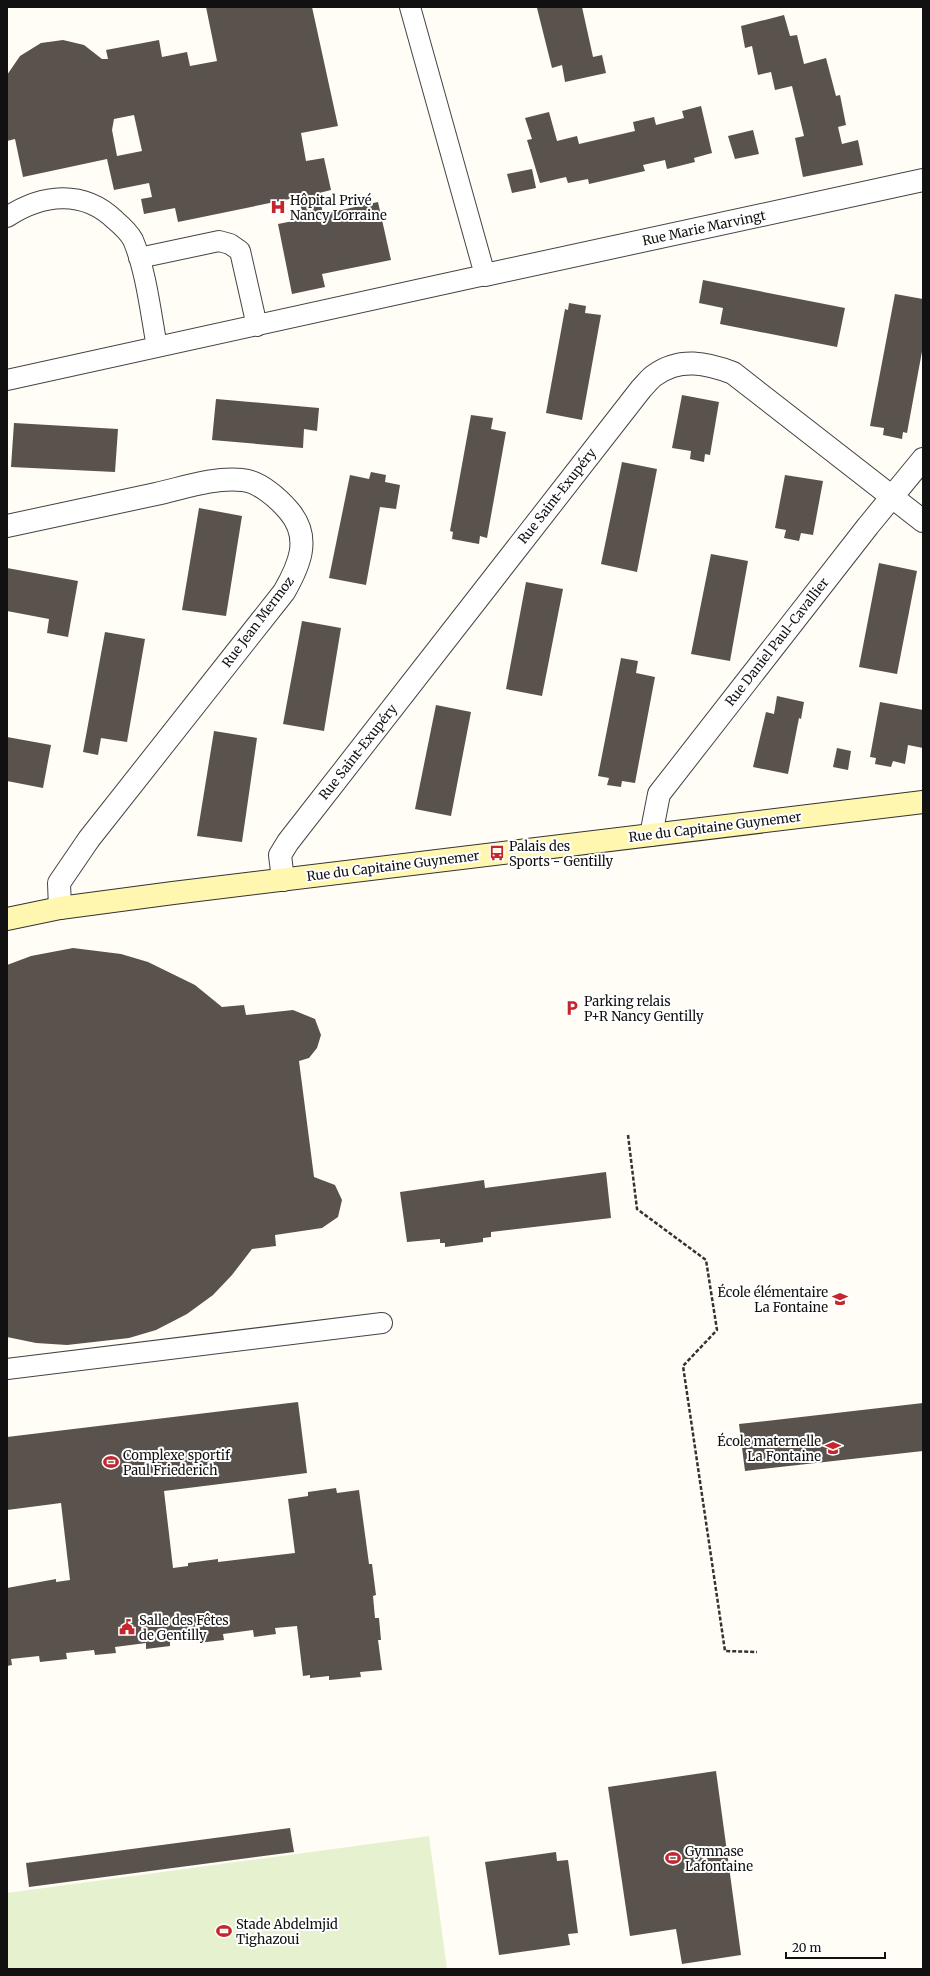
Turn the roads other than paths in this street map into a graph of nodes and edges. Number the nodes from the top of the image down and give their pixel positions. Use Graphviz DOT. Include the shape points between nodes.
graph roads {
  1 [pos="410,7"];
  2 [pos="923,180"];
  3 [pos="7,217"];
  4 [pos="140,258"];
  5 [pos="485,275"];
  6 [pos="257,326"];
  7 [pos="157,347"];
  8 [pos="8,377"];
  9 [pos="923,459"];
  10 [pos="892,496"];
  11 [pos="923,521"];
  12 [pos="7,526"];
  13 [pos="923,802"];
  14 [pos="651,835"];
  15 [pos="283,880"];
  16 [pos="60,908"];
  17 [pos="7,919"];
  18 [pos="382,1323"];
  19 [pos="7,1369"];
  1 -- 5 [label="lane"];
  2 -- 5 [label="street, Rue Marie Marvingt"];
  3 -- 4 [label="lane" via="38,201 61,198 86,201 106,211 125,229 133,239"];
  4 -- 6 [label="lane" via="219,241 230,244 240,251"];
  4 -- 7 [label="lane"];
  5 -- 6 [label="lane"];
  6 -- 7 [label="lane"];
  7 -- 8 [label="lane"];
  9 -- 10 [label="street, Rue Daniel Paul-Cavallier"];
  10 -- 11 [label="street, Rue Saint-Exupéry"];
  10 -- 14 [label="street, Rue Daniel Paul-Cavallier" via="659,794"];
  10 -- 15 [label="street, Rue Saint-Exupéry" via="733,373 712,364 690,363 672,367 655,375 641,389 288,842 280,855"];
  12 -- 16 [label="street, Rue Jean Mermoz" via="207,482 244,480 267,490 284,505 296,520 303,545 297,570 284,592 94,832 59,883"];
  13 -- 14 [label="street, Rue du Capitaine Guynemer"];
  14 -- 15 [label="street, Rue du Capitaine Guynemer"];
  15 -- 16 [label="street, Rue du Capitaine Guynemer"];
  16 -- 17 [label="street, Rue du Capitaine Guynemer"];
  18 -- 19 [label="lane"];
}
